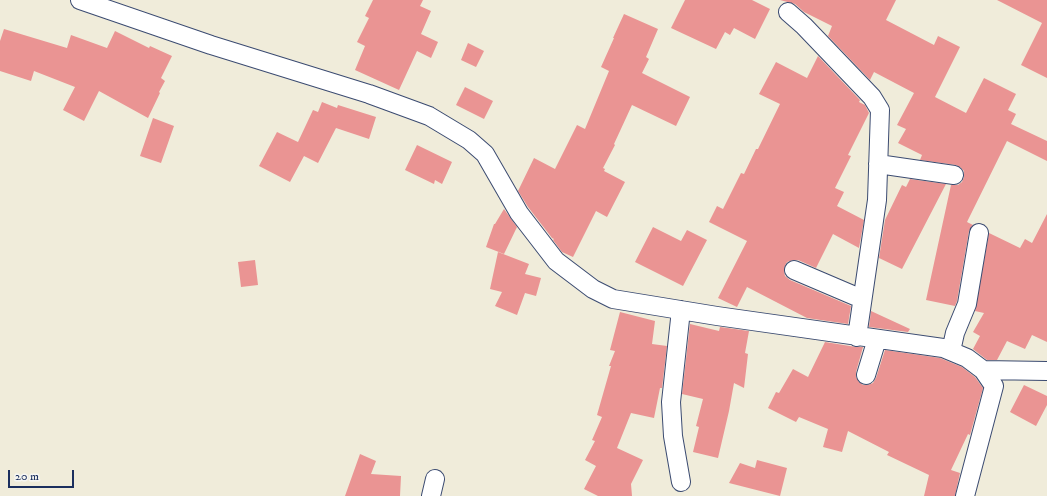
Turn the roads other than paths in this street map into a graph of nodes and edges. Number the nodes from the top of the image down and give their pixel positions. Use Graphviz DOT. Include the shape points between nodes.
graph roads {
  1 [pos="80,0"];
  2 [pos="788,12"];
  3 [pos="878,164"];
  4 [pos="954,176"];
  5 [pos="980,233"];
  6 [pos="794,270"];
  7 [pos="862,299"];
  8 [pos="681,310"];
  9 [pos="857,336"];
  10 [pos="877,339"];
  11 [pos="951,351"];
  12 [pos="983,370"];
  13 [pos="1047,370"];
  14 [pos="866,375"];
  15 [pos="681,482"];
  16 [pos="966,496"];
  1 -- 8 [label="street" via="429,116 469,140 485,154 519,213 556,261 593,289 613,299"];
  2 -- 3 [label="street" via="868,93 880,110"];
  3 -- 4 [label="street"];
  3 -- 7 [label="street" via="876,200"];
  5 -- 11 [label="street" via="967,304 955,333"];
  6 -- 7 [label="street"];
  7 -- 9 [label="street"];
  8 -- 9 [label="street"];
  8 -- 15 [label="street" via="671,402 673,436"];
  9 -- 10 [label="street"];
  10 -- 11 [label="street"];
  10 -- 14 [label="street"];
  11 -- 12 [label="street" via="967,358"];
  12 -- 13 [label="street"];
  12 -- 16 [label="street" via="994,386"];
}
